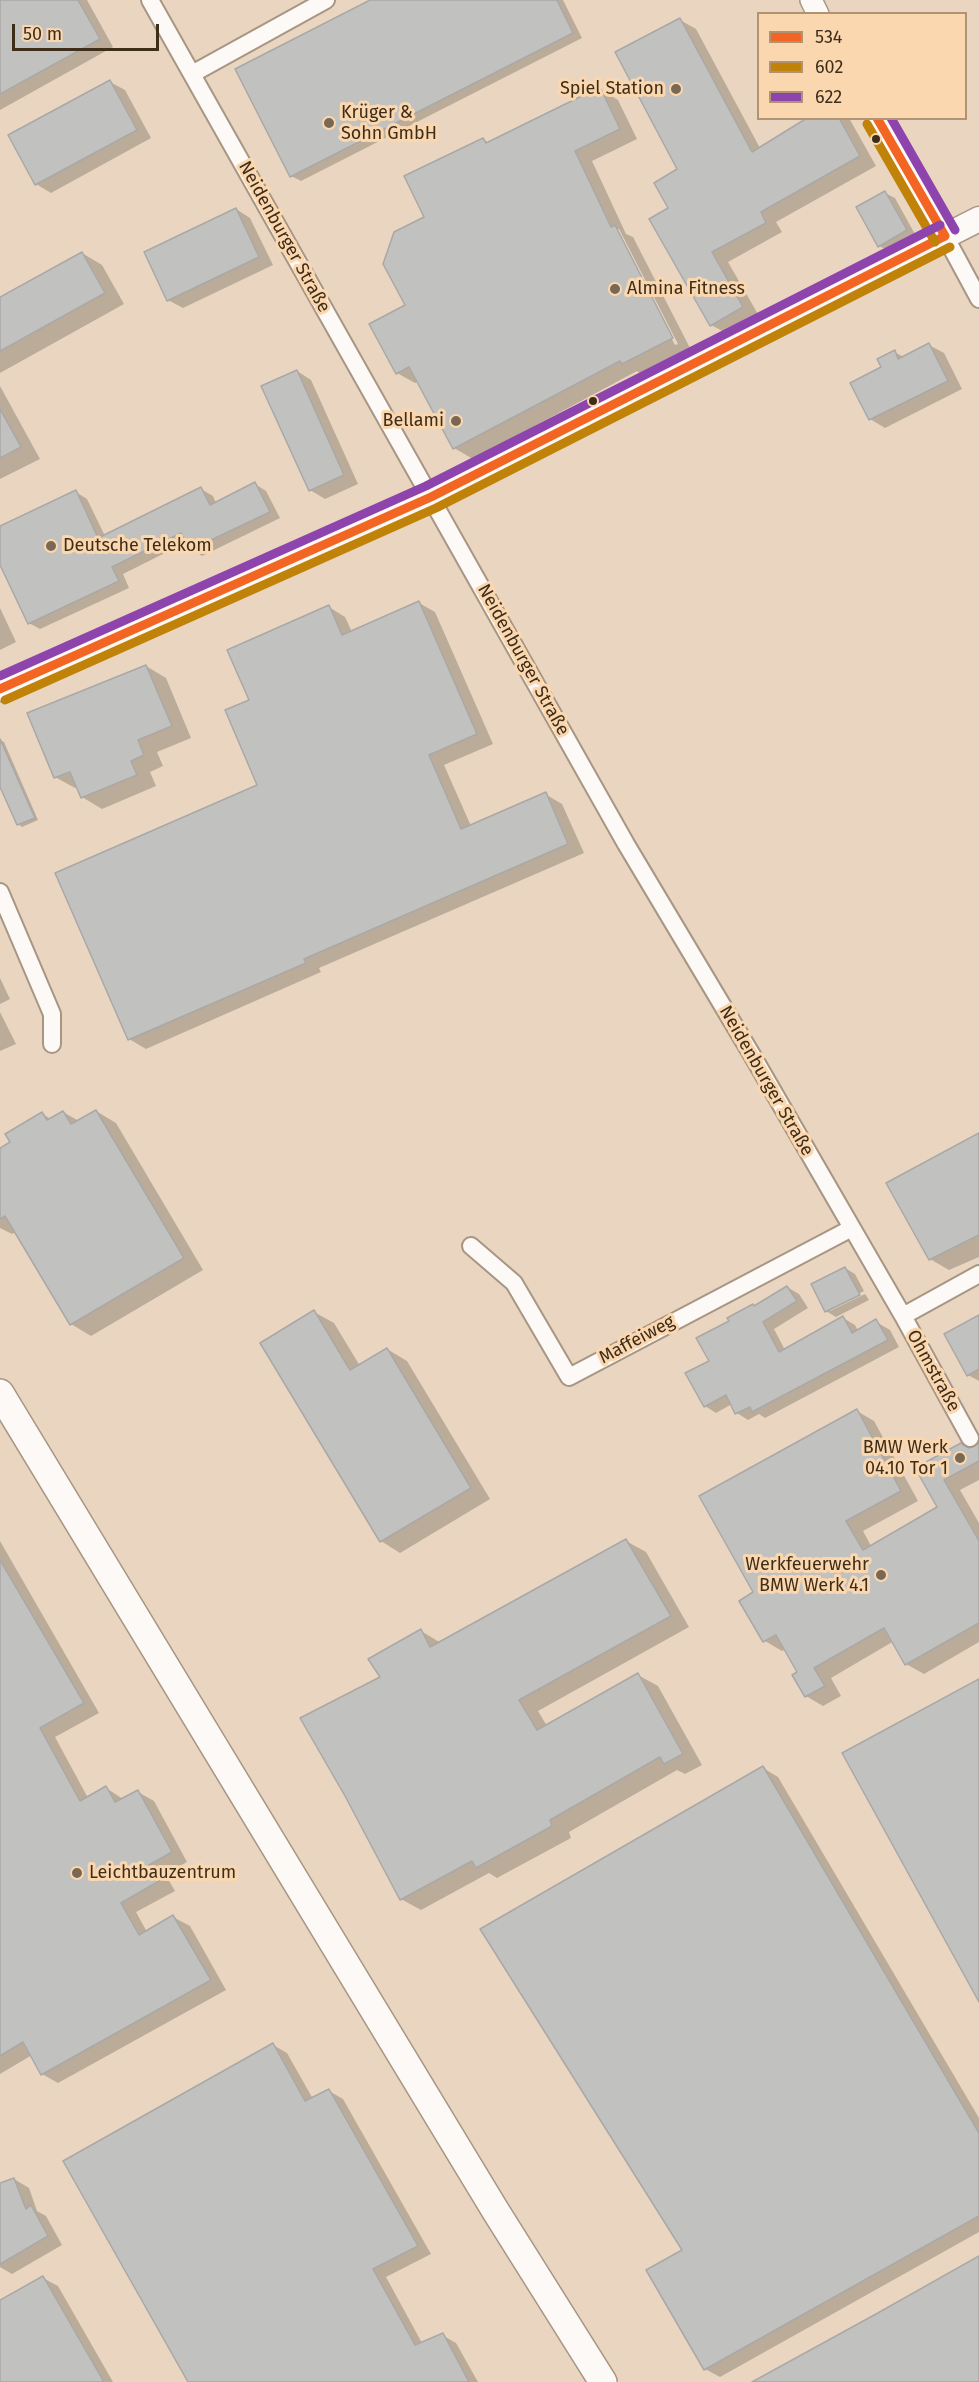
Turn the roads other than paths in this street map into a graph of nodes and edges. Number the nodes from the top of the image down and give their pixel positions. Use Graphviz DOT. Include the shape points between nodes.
graph roads {
  1 [pos="150,0"];
  2 [pos="327,0"];
  3 [pos="192,74"];
  4 [pos="878,120"];
  5 [pos="979,219"];
  6 [pos="945,236"];
  7 [pos="979,299"];
  8 [pos="431,497"];
  9 [pos="0,689"];
  10 [pos="0,892"];
  11 [pos="52,1044"];
  12 [pos="852,1228"];
  13 [pos="471,1246"];
  14 [pos="979,1274"];
  15 [pos="903,1316"];
  16 [pos="0,1393"];
  17 [pos="970,1438"];
  18 [pos="603,2382"];
  1 -- 3 [label="street, Neidenburger Straße"];
  2 -- 3 [label="street"];
  3 -- 8 [label="street, Neidenburger Straße"];
  4 -- 6 [label="street"];
  5 -- 6 [label="main road"];
  6 -- 7 [label="street"];
  6 -- 8 [label="main road"];
  8 -- 9 [label="main road"];
  8 -- 12 [label="street, Neidenburger Straße" via="626,844"];
  10 -- 11 [label="street" via="52,1014"];
  12 -- 13 [label="street, Maffeiweg" via="569,1377 514,1283"];
  12 -- 15 [label="street, Neidenburger Straße"];
  14 -- 15 [label="street, Ohmstraße"];
  15 -- 17 [label="street, Ohmstraße"];
  16 -- 18 [label="main road"];
}
